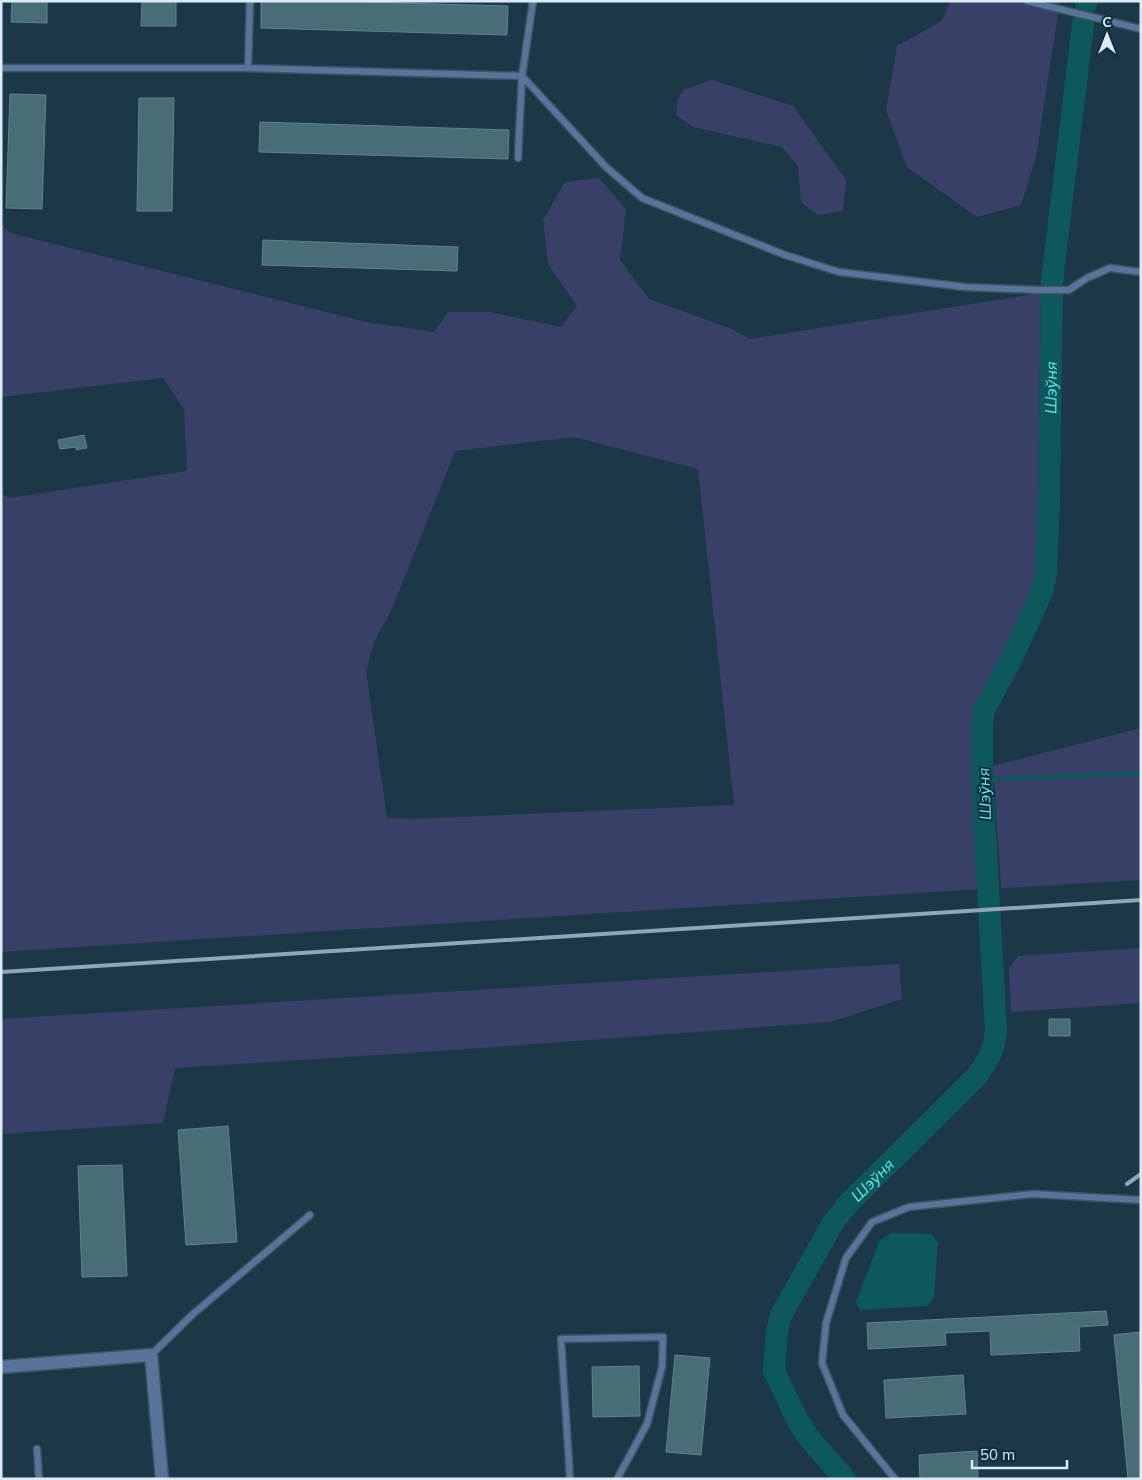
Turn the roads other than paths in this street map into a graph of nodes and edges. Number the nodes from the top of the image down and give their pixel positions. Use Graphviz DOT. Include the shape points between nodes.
graph roads {
  1 [pos="250,1"];
  2 [pos="533,1"];
  3 [pos="1027,1"];
  4 [pos="1141,29"];
  5 [pos="1,68"];
  6 [pos="248,68"];
  7 [pos="522,76"];
  8 [pos="518,158"];
  9 [pos="1141,272"];
  10 [pos="1141,1200"];
  11 [pos="310,1216"];
  12 [pos="150,1355"];
  13 [pos="1,1367"];
  14 [pos="37,1449"];
  15 [pos="39,1479"];
  16 [pos="162,1479"];
  17 [pos="570,1479"];
  18 [pos="617,1479"];
  19 [pos="895,1479"];
  1 -- 6 [label="lane"];
  2 -- 7 [label="lane"];
  3 -- 4 [label="lane"];
  5 -- 6 [label="lane"];
  6 -- 7 [label="lane"];
  7 -- 8 [label="lane"];
  7 -- 9 [label="lane" via="606,166 642,198 785,255 838,272 966,287 1069,290 1110,268"];
  10 -- 19 [label="lane" via="1033,1194 909,1207 872,1222 846,1258 826,1323 822,1363 843,1415"];
  11 -- 12 [label="lane" via="193,1314"];
  12 -- 13 [label="street"];
  12 -- 16 [label="street"];
  14 -- 15 [label="lane"];
  17 -- 18 [label="lane" via="561,1339 663,1337 662,1367 647,1424"];
}
